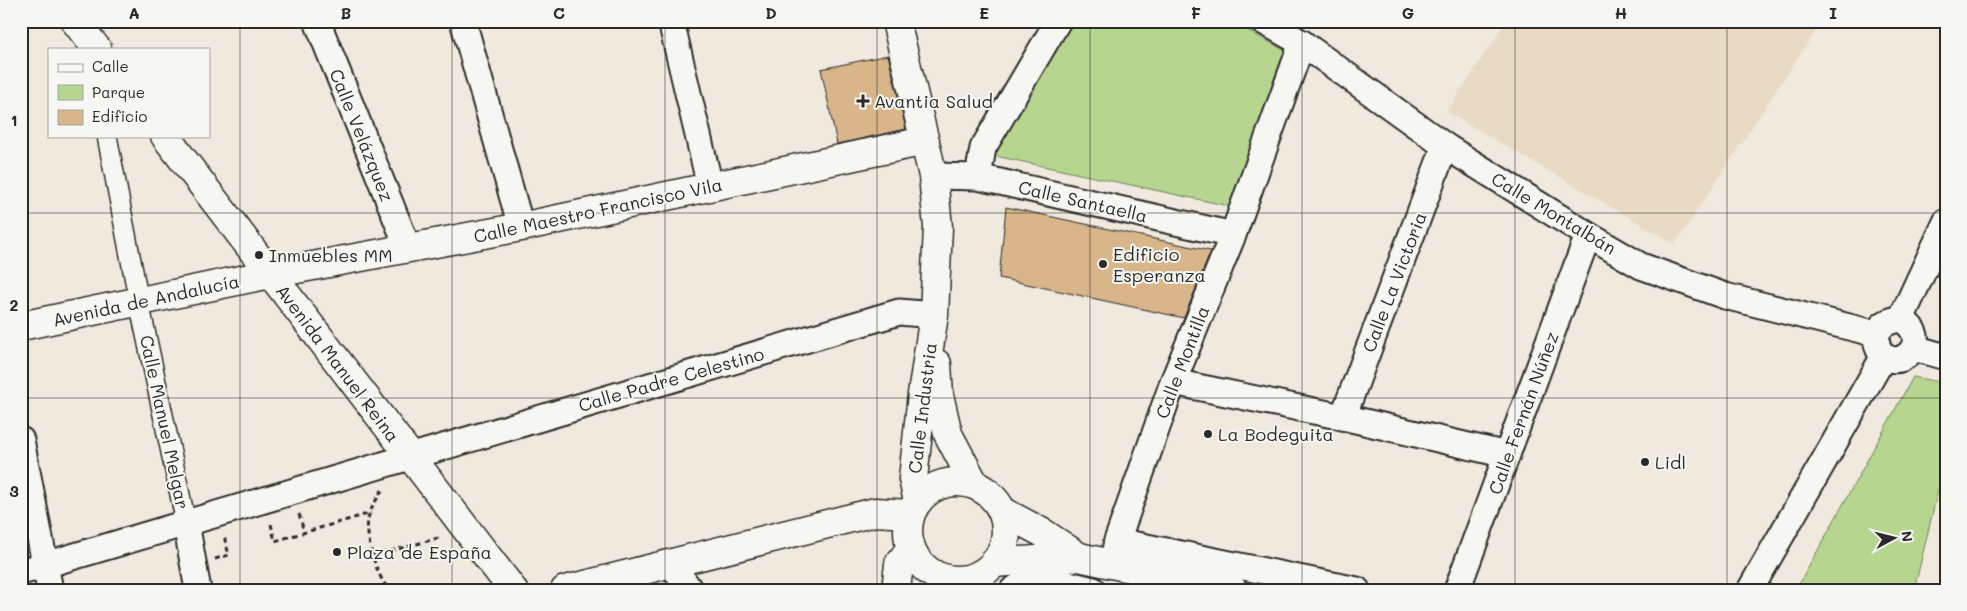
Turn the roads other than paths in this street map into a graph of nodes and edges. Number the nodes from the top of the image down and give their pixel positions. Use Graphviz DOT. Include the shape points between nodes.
graph roads {
  1 [pos="75,21"];
  2 [pos="316,21"];
  3 [pos="463,21"];
  4 [pos="670,21"];
  5 [pos="896,21"];
  6 [pos="1058,21"];
  7 [pos="1264,21"];
  8 [pos="1302,43"];
  9 [pos="96,48"];
  10 [pos="107,138"];
  11 [pos="167,138"];
  12 [pos="925,141"];
  13 [pos="1445,146"];
  14 [pos="933,176"];
  15 [pos="978,177"];
  16 [pos="710,186"];
  17 [pos="1946,222"];
  18 [pos="521,227"];
  19 [pos="1233,235"];
  20 [pos="1588,235"];
  21 [pos="408,248"];
  22 [pos="270,274"];
  23 [pos="139,302"];
  24 [pos="934,315"];
  25 [pos="1902,319"];
  26 [pos="21,326"];
  27 [pos="1880,345"];
  28 [pos="1914,348"];
  29 [pos="1946,357"];
  30 [pos="1173,382"];
  31 [pos="1343,417"];
  32 [pos="21,440"];
  33 [pos="1507,454"];
  34 [pos="409,456"];
  35 [pos="975,485"];
  36 [pos="914,507"];
  37 [pos="1002,510"];
  38 [pos="186,523"];
  39 [pos="911,548"];
  40 [pos="1115,552"];
  41 [pos="1079,557"];
  42 [pos="671,563"];
  43 [pos="994,563"];
  44 [pos="46,565"];
  45 [pos="21,572"];
  46 [pos="963,585"];
  47 [pos="1199,586"];
  48 [pos="50,590"];
  49 [pos="198,590"];
  50 [pos="513,590"];
  51 [pos="565,590"];
  52 [pos="690,590"];
  53 [pos="896,590"];
  54 [pos="1012,590"];
  55 [pos="1093,590"];
  56 [pos="1233,590"];
  57 [pos="1357,590"];
  58 [pos="1456,590"];
  59 [pos="1750,590"];
  1 -- 9 [label="street"];
  2 -- 21 [label="street, Calle Velázquez"];
  3 -- 18 [label="street"];
  4 -- 16 [label="street"];
  5 -- 12 [label="street, Calle Industria"];
  6 -- 15 [label="street" via="983,148"];
  7 -- 8 [label="street, Calle Montalbán"];
  8 -- 13 [label="street, Calle Montalbán"];
  8 -- 19 [label="street, Calle Montilla"];
  10 -- 23 [label="street, Calle Manuel Melgar"];
  11 -- 22 [label="street, Avenida Manuel Reina"];
  12 -- 14 [label="street, Calle Industria"];
  12 -- 16 [label="street, Calle Maestro Francisco Vila"];
  13 -- 20 [label="street, Calle Montalbán"];
  13 -- 31 [label="street, Calle La Victoria"];
  14 -- 15 [label="street, Calle Santaella"];
  14 -- 24 [label="street, Calle Industria" via="938,227"];
  15 -- 19 [label="street, Calle Santaella"];
  16 -- 18 [label="street, Calle Maestro Francisco Vila"];
  17 -- 25 [label="street"];
  18 -- 21 [label="street, Calle Maestro Francisco Vila"];
  19 -- 30 [label="street, Calle Montilla"];
  20 -- 27 [label="street, Calle Montalbán" via="1664,276"];
  20 -- 33 [label="street, Calle Fernán Núñez"];
  21 -- 22 [label="street, Calle Maestro Francisco Vila"];
  22 -- 23 [label="street, Avenida de Andalucía"];
  22 -- 34 [label="street, Avenida Manuel Reina"];
  23 -- 26 [label="street, Avenida de Andalucía"];
  23 -- 38 [label="street, Calle Manuel Melgar"];
  24 -- 34 [label="street, Calle Padre Celestino" via="899,312"];
  24 -- 35 [label="street, Calle Industria" via="939,395 948,434"];
  24 -- 36 [label="street, Calle Industria" via="913,479"];
  25 -- 27 [label="street" via="1881,326"];
  25 -- 28 [label="street" via="1916,334"];
  27 -- 28 [label="street" via="1892,360 1908,355"];
  27 -- 59 [label="street"];
  28 -- 29 [label="street"];
  30 -- 31 [label="street"];
  30 -- 40 [label="street, Calle Montilla"];
  31 -- 33 [label="street"];
  32 -- 44 [label="street"];
  33 -- 58 [label="street, Calle Fernán Núñez"];
  34 -- 38 [label="street"];
  34 -- 50 [label="street, Avenida Manuel Reina"];
  35 -- 36 [label="street" via="950,482 932,488"];
  35 -- 37 [label="street" via="986,491"];
  36 -- 39 [label="street" via="908,525"];
  36 -- 42 [label="street" via="875,512"];
  37 -- 41 [label="street"];
  37 -- 43 [label="street" via="1006,538"];
  38 -- 44 [label="street"];
  38 -- 49 [label="street, Calle Manuel Melgar"];
  39 -- 46 [label="street" via="927,570"];
  39 -- 53 [label="street" via="899,564"];
  40 -- 41 [label="street"];
  40 -- 47 [label="street"];
  40 -- 57 [label="street"];
  41 -- 43 [label="street"];
  42 -- 51 [label="street"];
  42 -- 52 [label="street"];
  43 -- 46 [label="street"];
  44 -- 45 [label="street"];
  44 -- 48 [label="street"];
  47 -- 56 [label="street"];
  54 -- 55 [label="street" via="1064,583"];
}
